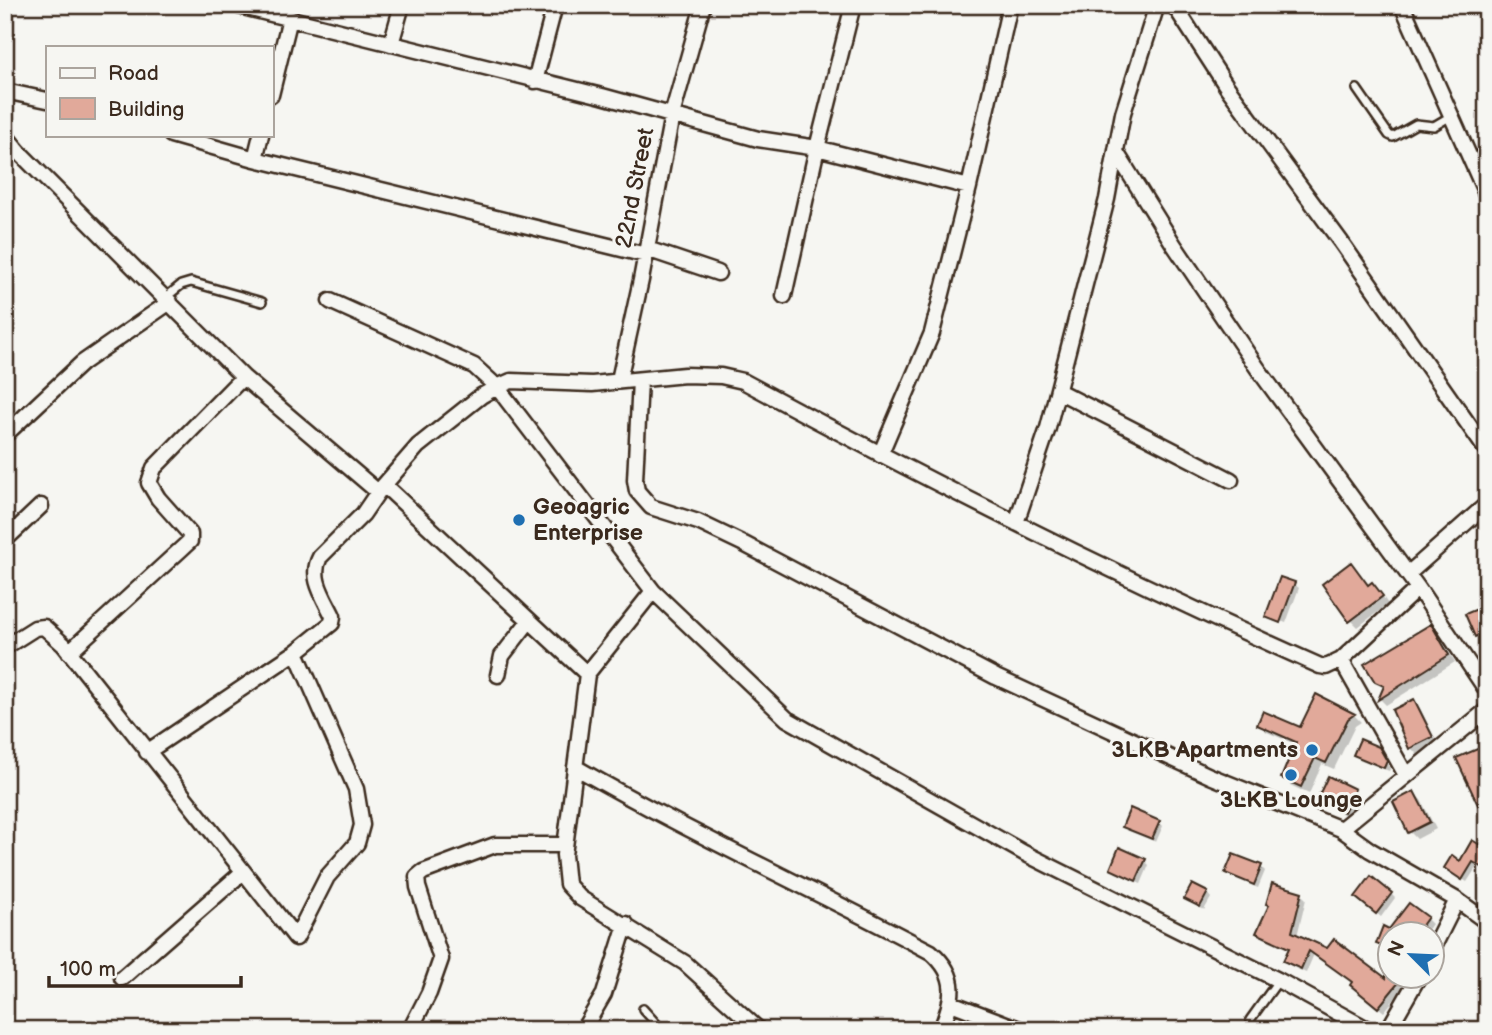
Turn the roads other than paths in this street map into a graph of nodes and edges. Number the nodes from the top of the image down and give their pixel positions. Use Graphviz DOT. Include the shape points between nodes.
graph roads {
  1 [pos="402,5"];
  2 [pos="555,5"];
  3 [pos="703,5"];
  4 [pos="853,5"];
  5 [pos="1010,5"];
  6 [pos="1157,5"];
  7 [pos="1174,5"];
  8 [pos="1402,5"];
  9 [pos="242,6"];
  10 [pos="290,18"];
  11 [pos="391,44"];
  12 [pos="535,81"];
  13 [pos="273,87"];
  14 [pos="1357,89"];
  15 [pos="5,91"];
  16 [pos="46,100"];
  17 [pos="672,116"];
  18 [pos="1452,116"];
  19 [pos="5,135"];
  20 [pos="174,136"];
  21 [pos="261,136"];
  22 [pos="817,148"];
  23 [pos="1116,152"];
  24 [pos="255,159"];
  25 [pos="969,187"];
  26 [pos="1487,196"];
  27 [pos="646,252"];
  28 [pos="718,273"];
  29 [pos="784,296"];
  30 [pos="167,300"];
  31 [pos="330,301"];
  32 [pos="262,302"];
  33 [pos="243,377"];
  34 [pos="619,380"];
  35 [pos="639,380"];
  36 [pos="497,387"];
  37 [pos="1058,391"];
  38 [pos="5,435"];
  39 [pos="1487,452"];
  40 [pos="880,455"];
  41 [pos="1231,480"];
  42 [pos="381,488"];
  43 [pos="1487,504"];
  44 [pos="41,506"];
  45 [pos="1016,523"];
  46 [pos="5,540"];
  47 [pos="1408,575"];
  48 [pos="1418,588"];
  49 [pos="653,591"];
  50 [pos="528,621"];
  51 [pos="5,647"];
  52 [pos="69,652"];
  53 [pos="296,652"];
  54 [pos="1341,660"];
  55 [pos="587,674"];
  56 [pos="498,676"];
  57 [pos="1487,691"];
  58 [pos="1486,712"];
  59 [pos="147,752"];
  60 [pos="575,767"];
  61 [pos="1406,775"];
  62 [pos="1341,829"];
  63 [pos="565,845"];
  64 [pos="243,873"];
  65 [pos="1457,900"];
  66 [pos="1487,922"];
  67 [pos="1446,923"];
  68 [pos="626,924"];
  69 [pos="122,978"];
  70 [pos="1278,980"];
  71 [pos="1411,990"];
  72 [pos="951,1003"];
  73 [pos="643,1009"];
  74 [pos="1250,1020"];
  75 [pos="410,1030"];
  76 [pos="583,1030"];
  77 [pos="662,1030"];
  78 [pos="759,1030"];
  79 [pos="941,1030"];
  80 [pos="1022,1030"];
  81 [pos="1369,1030"];
  82 [pos="1388,1030"];
  1 -- 11 [label="street"];
  2 -- 12 [label="street"];
  3 -- 17 [label="street, 22nd Street"];
  4 -- 22 [label="street"];
  5 -- 25 [label="street"];
  6 -- 23 [label="street" via="1123,113"];
  7 -- 39 [label="street" via="1227,87"];
  8 -- 18 [label="street"];
  9 -- 10 [label="street"];
  10 -- 11 [label="street"];
  10 -- 13 [label="street"];
  11 -- 12 [label="street"];
  12 -- 17 [label="street"];
  14 -- 18 [label="lane" via="1389,135 1416,124 1434,126"];
  15 -- 16 [label="street"];
  17 -- 22 [label="street" via="758,139"];
  17 -- 27 [label="street, 22nd Street"];
  18 -- 26 [label="street"];
  19 -- 30 [label="street"];
  20 -- 24 [label="street"];
  21 -- 24 [label="street"];
  22 -- 25 [label="street"];
  22 -- 29 [label="street"];
  23 -- 37 [label="street"];
  23 -- 47 [label="street" via="1258,369"];
  24 -- 27 [label="street"];
  25 -- 40 [label="street" via="932,333"];
  27 -- 28 [label="street"];
  27 -- 34 [label="street, 22nd Street"];
  30 -- 32 [label="lane" via="191,282"];
  30 -- 33 [label="street"];
  30 -- 38 [label="street" via="82,363"];
  31 -- 36 [label="street" via="474,366"];
  33 -- 42 [label="street"];
  33 -- 52 [label="street" via="154,468 149,483 190,534 190,541"];
  34 -- 35 [label="street"];
  34 -- 36 [label="street" via="583,384 511,381"];
  35 -- 40 [label="street" via="685,375 743,381"];
  35 -- 62 [label="street" via="636,491 651,507 744,544 996,677 1210,776"];
  36 -- 42 [label="street" via="418,446"];
  36 -- 49 [label="street"];
  37 -- 41 [label="street"];
  37 -- 45 [label="street"];
  40 -- 45 [label="street"];
  42 -- 50 [label="street"];
  42 -- 53 [label="street" via="363,514 320,557 315,578 332,623"];
  43 -- 47 [label="street"];
  44 -- 46 [label="street"];
  45 -- 54 [label="street" via="1320,666"];
  47 -- 48 [label="street"];
  48 -- 54 [label="street"];
  48 -- 57 [label="street"];
  49 -- 55 [label="street"];
  49 -- 70 [label="street" via="787,719 1024,853"];
  50 -- 55 [label="street"];
  50 -- 56 [label="street" via="502,656"];
  51 -- 52 [label="street" via="44,626"];
  52 -- 59 [label="street"];
  53 -- 59 [label="street"];
  53 -- 64 [label="street" via="356,789 362,825 357,844 327,877 296,938"];
  54 -- 61 [label="street"];
  55 -- 60 [label="street"];
  58 -- 61 [label="street"];
  59 -- 64 [label="street"];
  60 -- 63 [label="street"];
  60 -- 72 [label="street" via="931,952 951,981"];
  61 -- 62 [label="street"];
  62 -- 65 [label="street"];
  63 -- 68 [label="street" via="567,884 580,898"];
  63 -- 75 [label="street" via="495,845 417,877 441,960"];
  64 -- 69 [label="street"];
  65 -- 66 [label="street"];
  65 -- 67 [label="street"];
  68 -- 76 [label="street" via="604,995"];
  68 -- 78 [label="street" via="685,963"];
  70 -- 74 [label="lane"];
  70 -- 81 [label="street"];
  71 -- 82 [label="street"];
  72 -- 79 [label="street"];
  72 -- 80 [label="street"];
  73 -- 77 [label="lane"];
}
